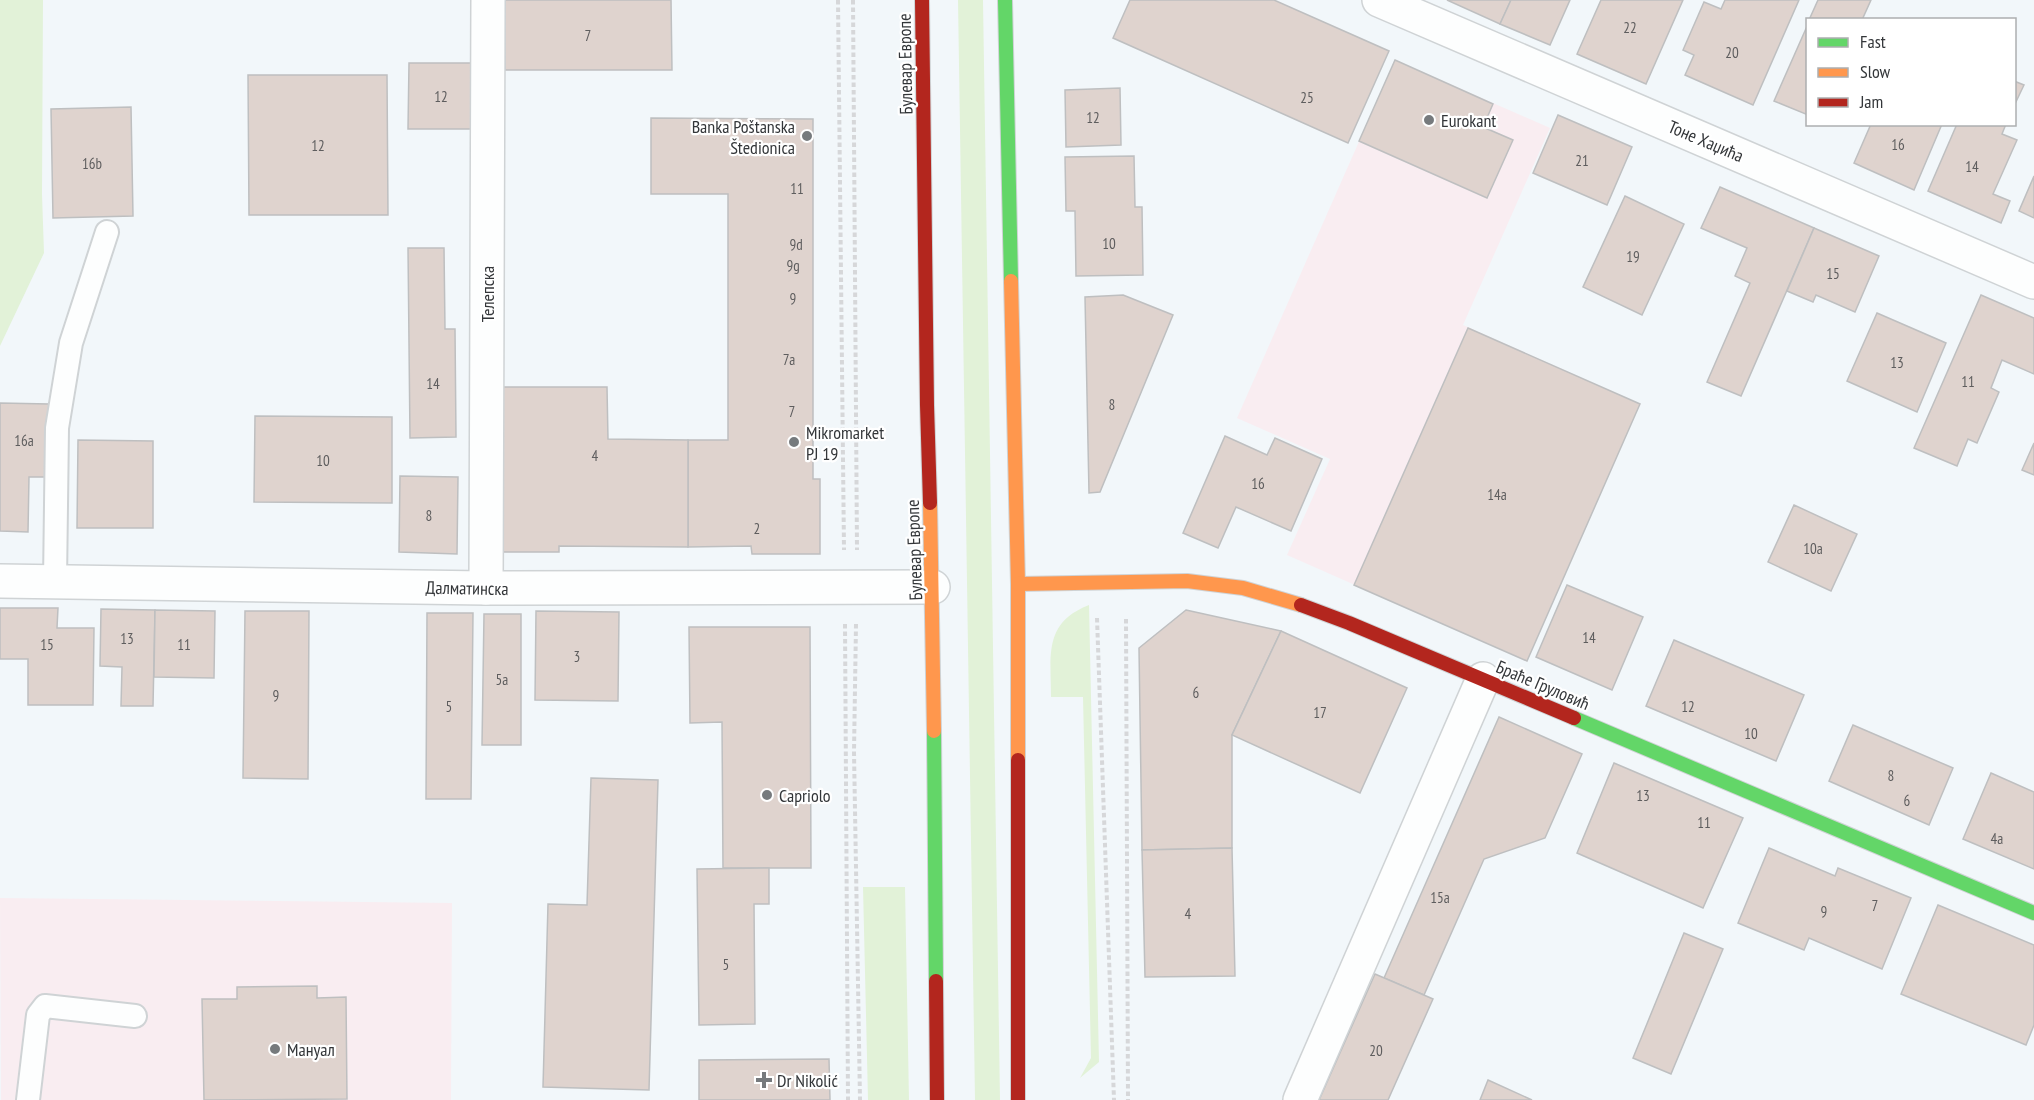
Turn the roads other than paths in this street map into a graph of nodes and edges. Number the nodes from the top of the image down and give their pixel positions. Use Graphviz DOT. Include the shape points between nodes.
graph roads {
  1 [pos="488,0"];
  2 [pos="922,0"];
  3 [pos="1005,0"];
  4 [pos="1378,0"];
  5 [pos="107,232"];
  6 [pos="2034,282"];
  7 [pos="0,581"];
  8 [pos="55,582"];
  9 [pos="1018,584"];
  10 [pos="933,587"];
  11 [pos="486,588"];
  12 [pos="1483,679"];
  13 [pos="2034,914"];
  14 [pos="135,1016"];
  15 [pos="28,1100"];
  16 [pos="937,1100"];
  17 [pos="1018,1100"];
  18 [pos="1300,1100"];
  1 -- 11 [label="street, Телепска"];
  2 -- 10 [label="main road, Булевар Европе"];
  3 -- 9 [label="main road"];
  4 -- 6 [label="street, Тоне Хаџића"];
  5 -- 8 [label="lane" via="71,343 57,428"];
  7 -- 8 [label="street, Далматинска"];
  8 -- 11 [label="street, Далматинска"];
  9 -- 12 [label="main road, Браће Груловић" via="1206,583 1243,588 1348,622"];
  9 -- 17 [label="main road"];
  10 -- 11 [label="street, Далматинска"];
  10 -- 16 [label="main road, Булевар Европе"];
  12 -- 13 [label="main road, Браће Груловић"];
  12 -- 18 [label="street"];
  14 -- 15 [label="lane" via="45,1006 38,1015"];
}
